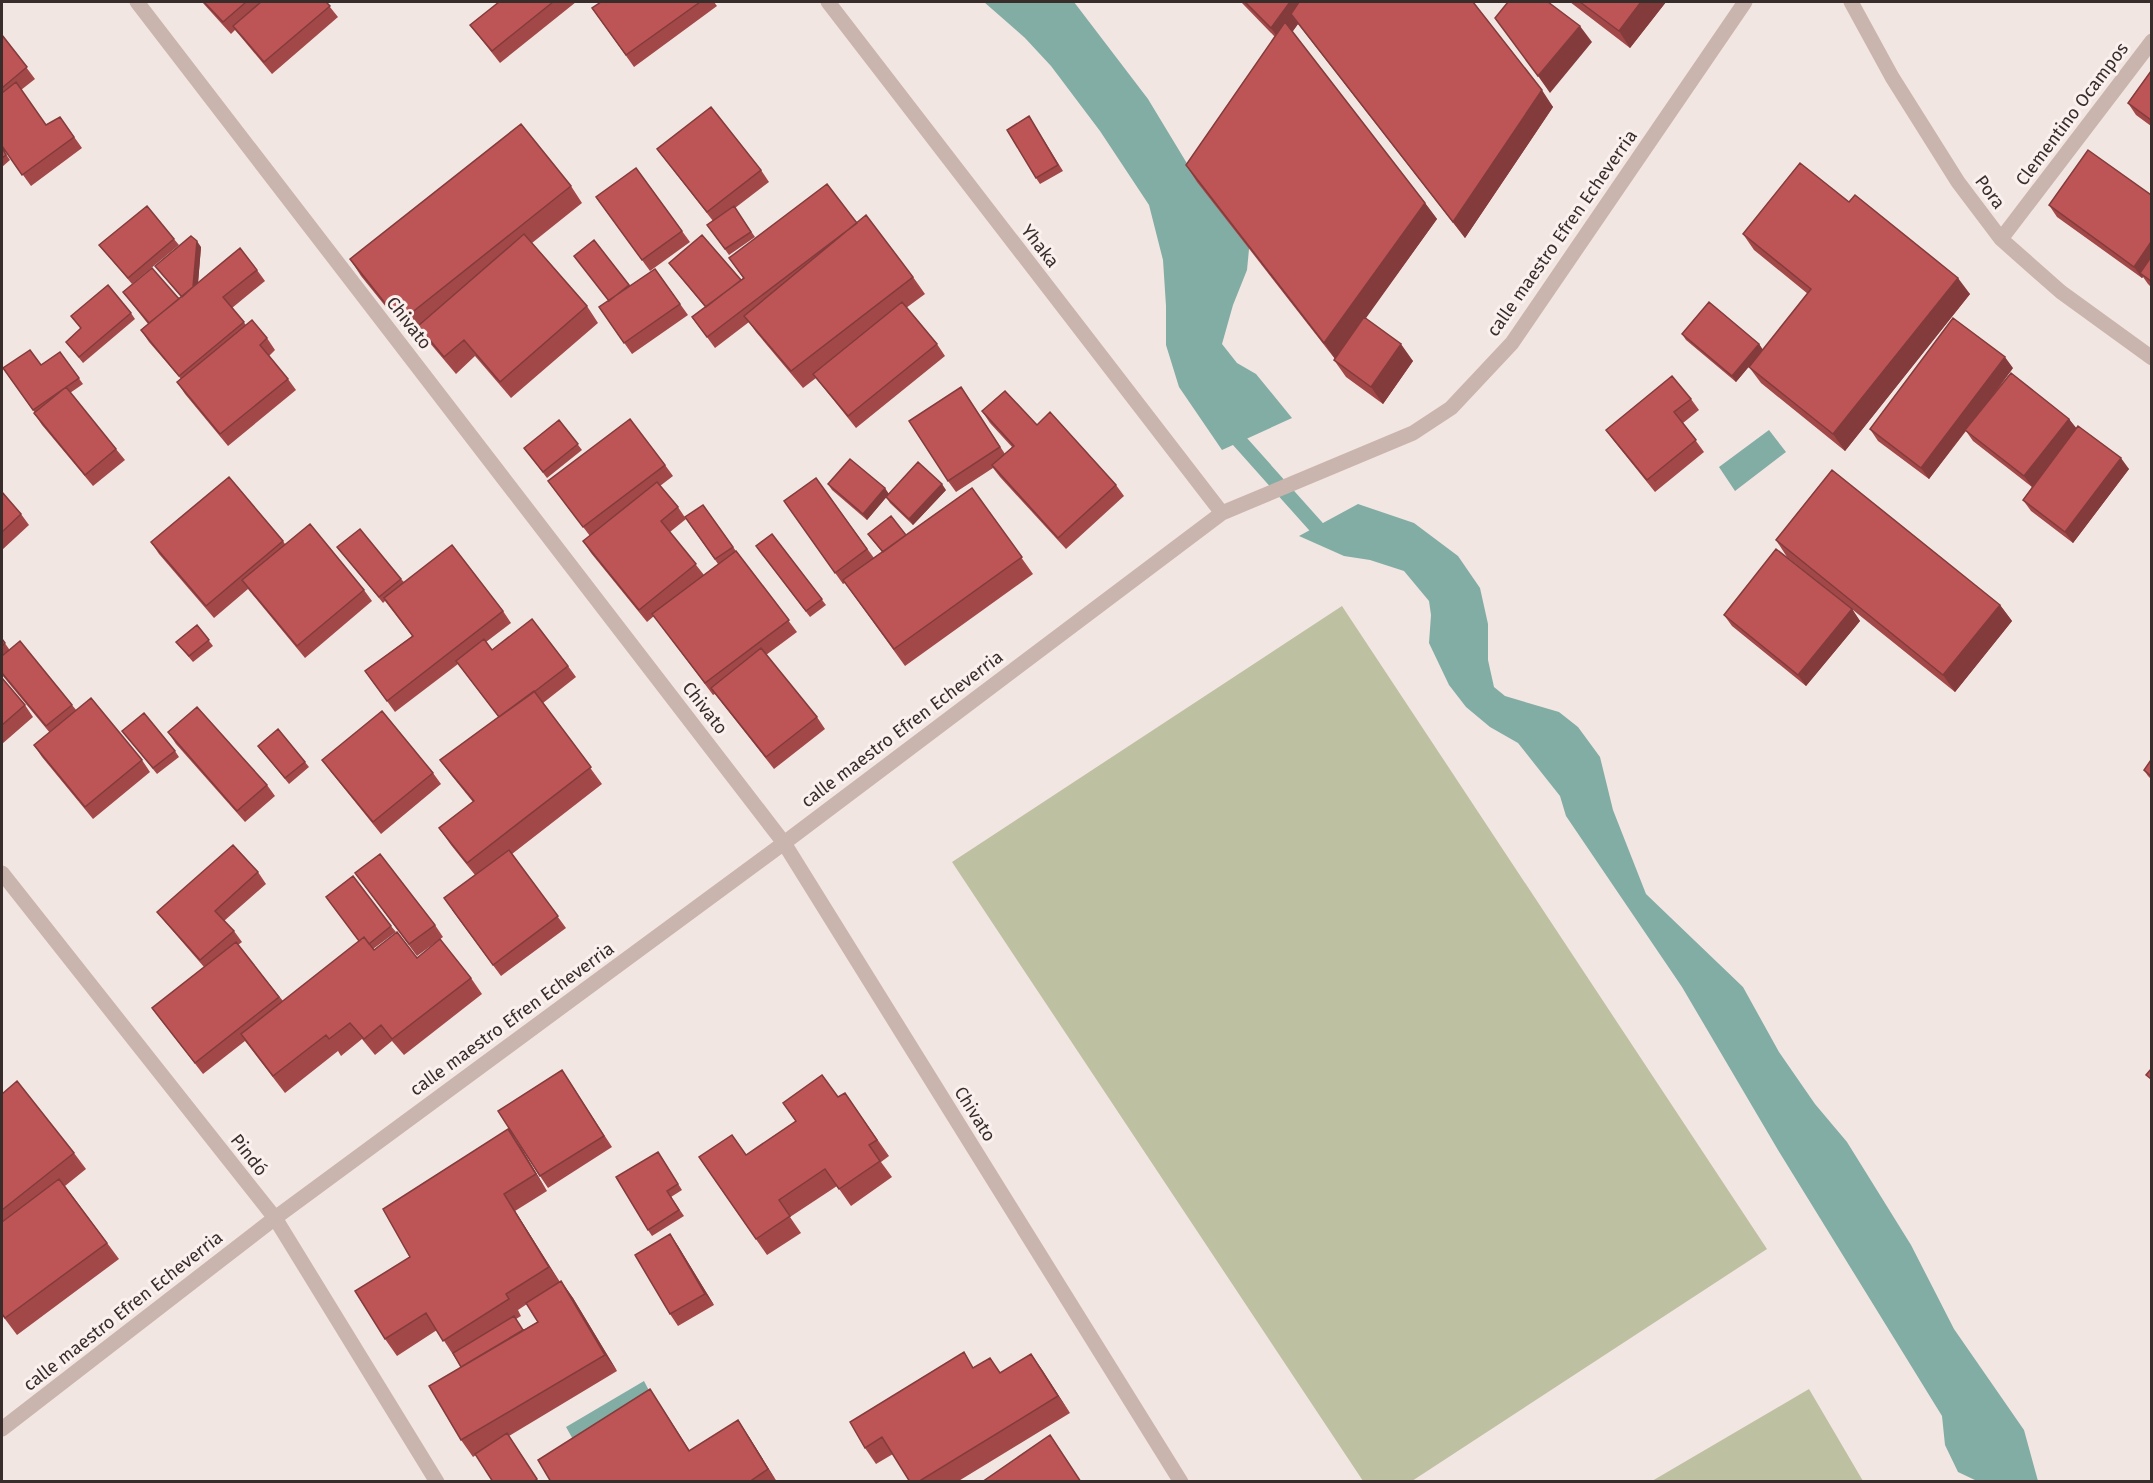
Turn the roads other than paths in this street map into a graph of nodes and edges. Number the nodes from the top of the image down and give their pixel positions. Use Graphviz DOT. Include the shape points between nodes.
graph roads {
  1 [pos="137,2"];
  2 [pos="828,2"];
  3 [pos="1745,2"];
  4 [pos="1851,2"];
  5 [pos="2151,41"];
  6 [pos="2001,239"];
  7 [pos="2151,358"];
  8 [pos="1222,513"];
  9 [pos="784,843"];
  10 [pos="2,873"];
  11 [pos="275,1218"];
  12 [pos="2,1429"];
  13 [pos="437,1482"];
  14 [pos="1181,1482"];
  1 -- 9 [label="street, Chivato"];
  2 -- 8 [label="street, Yhaka"];
  3 -- 8 [label="street, calle maestro Efren Echeverria" via="1512,343 1451,408 1413,434"];
  4 -- 6 [label="street, Pora" via="1892,77 1958,182"];
  5 -- 6 [label="street, Clementino Ocampos"];
  6 -- 7 [label="street, Pora" via="2061,292"];
  8 -- 9 [label="street, calle maestro Efren Echeverria"];
  9 -- 11 [label="street, calle maestro Efren Echeverria"];
  9 -- 14 [label="street, Chivato"];
  10 -- 11 [label="street, Pindó"];
  11 -- 12 [label="street, calle maestro Efren Echeverria"];
  11 -- 13 [label="street, Pindó"];
}
